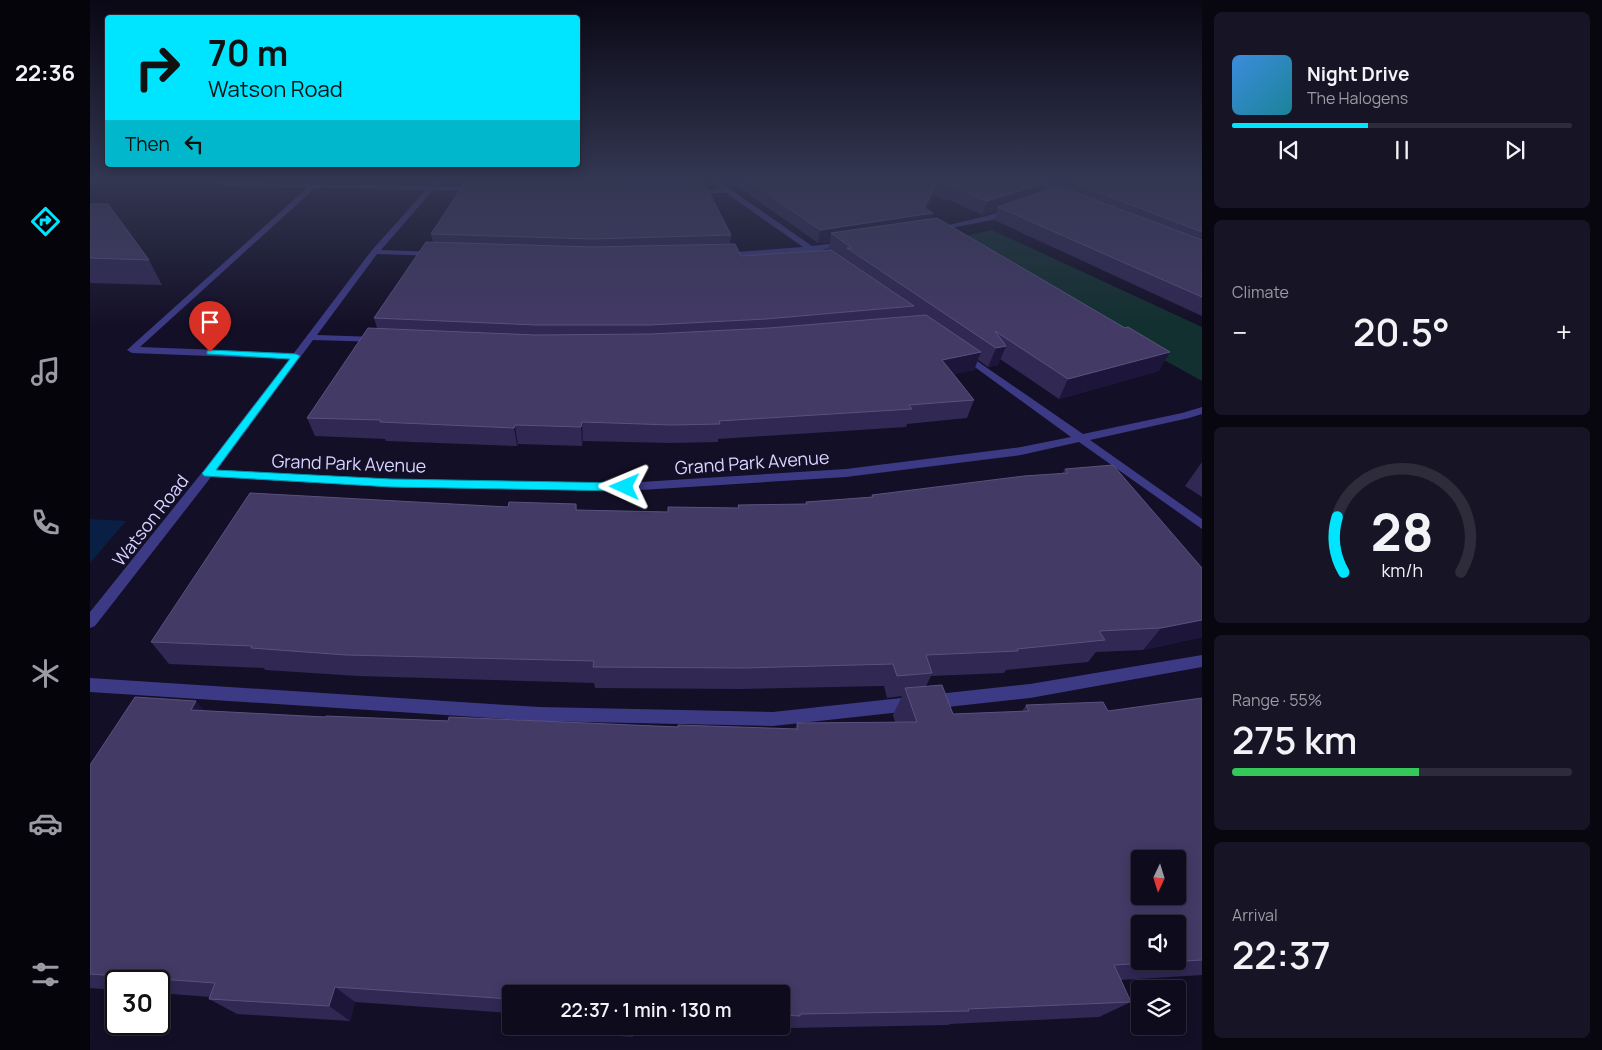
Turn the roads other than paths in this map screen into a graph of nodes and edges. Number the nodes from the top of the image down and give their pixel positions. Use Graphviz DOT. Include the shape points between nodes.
graph roads {
  1 [pos="268,227"];
  2 [pos="397,227"];
  3 [pos="778,227"];
  4 [pos="945,227"];
  5 [pos="930,230"];
  6 [pos="858,242"];
  7 [pos="810,249"];
  8 [pos="375,252"];
  9 [pos="445,255"];
  10 [pos="718,255"];
  11 [pos="826,260"];
  12 [pos="310,337"];
  13 [pos="386,340"];
  14 [pos="955,349"];
  15 [pos="296,356"];
  16 [pos="1202,410"];
  17 [pos="1081,438"];
  18 [pos="208,473"];
  19 [pos="1202,525"];
  20 [pos="90,622"];
  21 [pos="1202,661"];
  22 [pos="90,685"];
  1 -- 15 [label="street" via="132,350"];
  2 -- 8 [label="street, Watson Road"];
  3 -- 7 [label="street"];
  4 -- 5 [label="street"];
  6 -- 7 [label="street"];
  7 -- 10 [label="street"];
  7 -- 11 [label="street"];
  8 -- 9 [label="street"];
  8 -- 12 [label="street, Watson Road"];
  12 -- 13 [label="street"];
  12 -- 15 [label="street, Watson Road"];
  14 -- 17 [label="street"];
  15 -- 18 [label="street, Watson Road"];
  16 -- 17 [label="street, Grand Park Avenue"];
  17 -- 18 [label="street, Grand Park Avenue" via="1021,451 846,473 625,487 391,483"];
  17 -- 19 [label="street"];
  18 -- 20 [label="street, Watson Road"];
  21 -- 22 [label="street" via="1030,691 773,719 538,714"];
}
